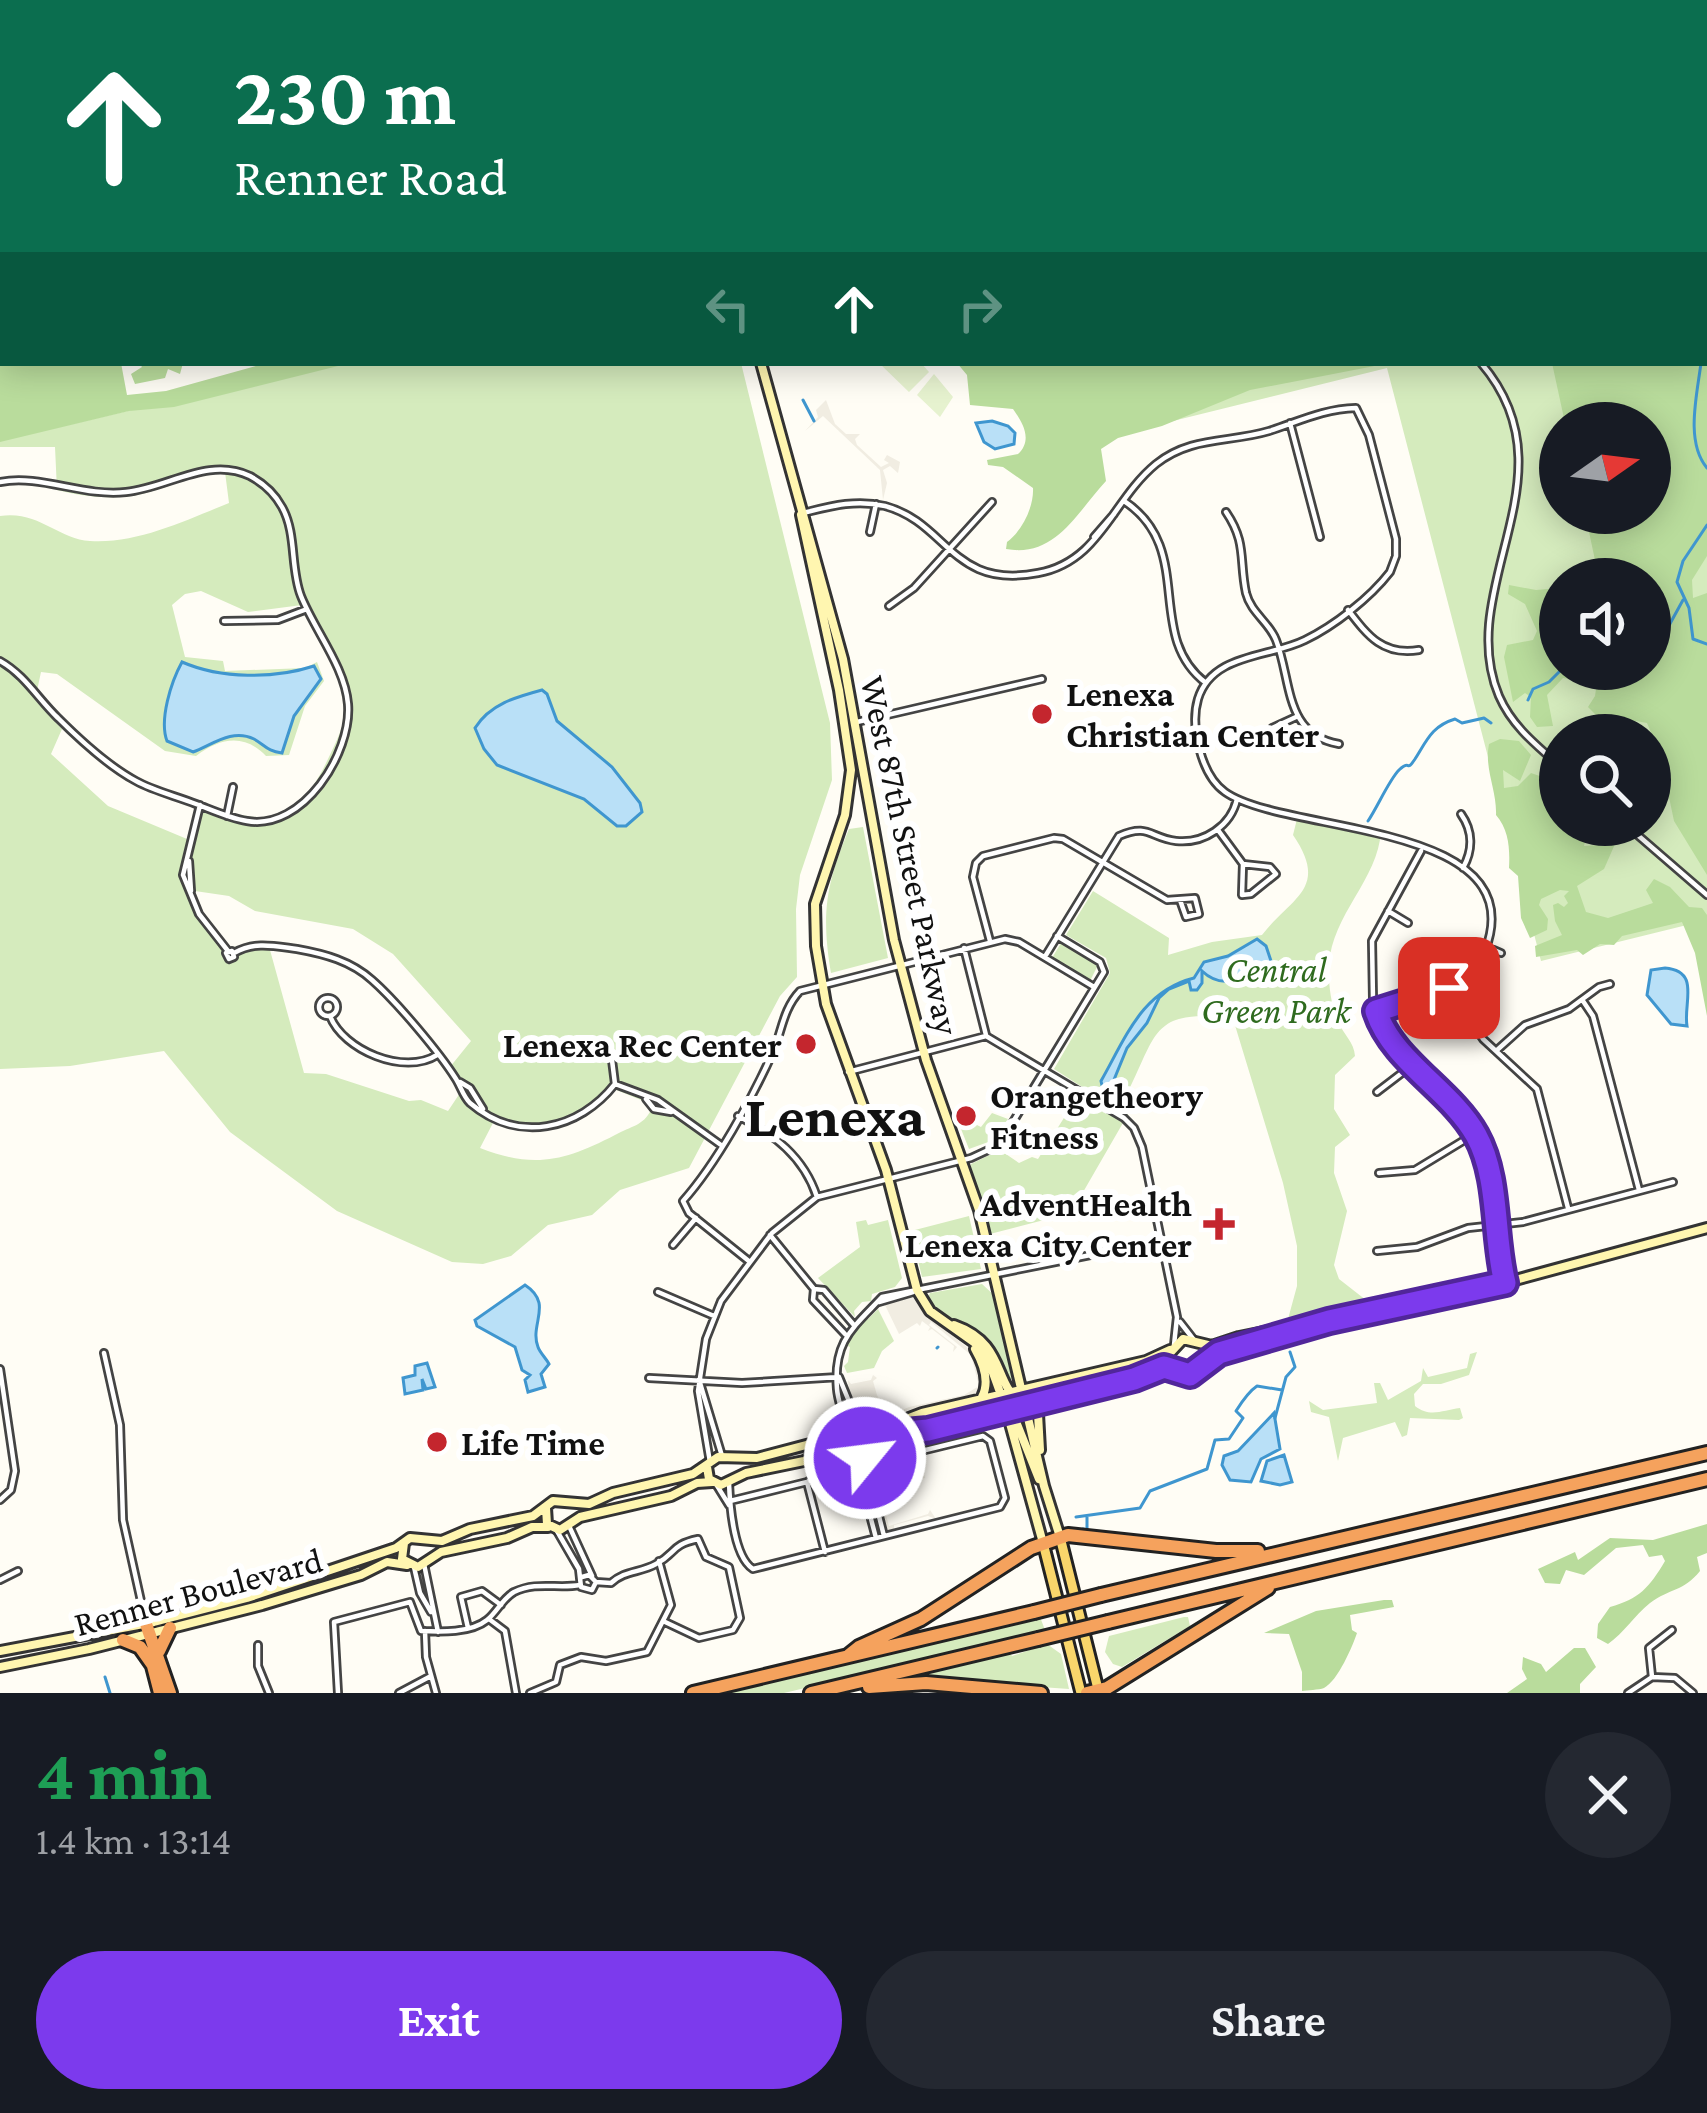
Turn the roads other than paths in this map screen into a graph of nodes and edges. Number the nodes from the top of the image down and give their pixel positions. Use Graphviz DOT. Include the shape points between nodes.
graph roads {
  1 [pos="762,366"];
  2 [pos="1483,366"];
  3 [pos="1290,423"];
  4 [pos="0,482"];
  5 [pos="1124,501"];
  6 [pos="992,502"];
  7 [pos="876,504"];
  8 [pos="1226,512"];
  9 [pos="802,514"];
  10 [pos="870,532"];
  11 [pos="1320,537"];
  12 [pos="947,550"];
  13 [pos="889,606"];
  14 [pos="307,609"];
  15 [pos="1348,610"];
  16 [pos="224,621"];
  17 [pos="1279,650"];
  18 [pos="1419,650"];
  19 [pos="0,661"];
  20 [pos="1042,679"];
  21 [pos="1206,683"];
  22 [pos="1296,716"];
  23 [pos="850,724"];
  24 [pos="1272,728"];
  25 [pos="1339,744"];
  26 [pos="1539,746"];
  27 [pos="233,787"];
  28 [pos="1237,799"];
  29 [pos="200,806"];
  30 [pos="1461,814"];
  31 [pos="226,815"];
  32 [pos="1218,830"];
  33 [pos="1650,846"];
  34 [pos="1422,849"];
  35 [pos="1102,862"];
  36 [pos="1243,864"];
  37 [pos="1463,868"];
  38 [pos="1707,895"];
  39 [pos="1180,900"];
  40 [pos="1388,910"];
  41 [pos="1408,923"];
  42 [pos="1058,936"];
  43 [pos="990,941"];
  44 [pos="1487,947"];
  45 [pos="964,948"];
  46 [pos="1502,953"];
  47 [pos="1045,957"];
  48 [pos="900,965"];
  49 [pos="823,984"];
  50 [pos="1610,984"];
  51 [pos="1095,988"];
  52 [pos="1449,988"];
  53 [pos="1583,1000"];
  54 [pos="1376,1011"];
  55 [pos="330,1016"];
  56 [pos="986,1036"];
  57 [pos="1496,1051"];
  58 [pos="924,1052"];
  59 [pos="436,1055"];
  60 [pos="613,1060"];
  61 [pos="1415,1063"];
  62 [pos="1045,1070"];
  63 [pos="848,1072"];
  64 [pos="615,1084"];
  65 [pos="1377,1092"];
  66 [pos="738,1116"];
  67 [pos="1475,1133"];
  68 [pos="721,1145"];
  69 [pos="963,1160"];
  70 [pos="1378,1173"];
  71 [pos="888,1178"];
  72 [pos="1673,1182"];
  73 [pos="1639,1190"];
  74 [pos="818,1198"];
  75 [pos="1568,1209"];
  76 [pos="695,1218"];
  77 [pos="1494,1226"];
  78 [pos="1707,1228"];
  79 [pos="770,1235"];
  80 [pos="1161,1240"];
  81 [pos="673,1245"];
  82 [pos="1377,1251"];
  83 [pos="749,1262"];
  84 [pos="1000,1274"];
  85 [pos="1505,1283"];
  86 [pos="814,1289"];
  87 [pos="916,1290"];
  88 [pos="658,1292"];
  89 [pos="714,1316"];
  90 [pos="1177,1317"];
  91 [pos="1329,1321"];
  92 [pos="854,1324"];
  93 [pos="946,1324"];
  94 [pos="846,1336"];
  95 [pos="1196,1342"];
  96 [pos="1172,1348"];
  97 [pos="104,1353"];
  98 [pos="1204,1363"];
  99 [pos="0,1369"];
  100 [pos="1173,1369"];
  101 [pos="839,1377"];
  102 [pos="650,1378"];
  103 [pos="700,1383"];
  104 [pos="1022,1387"];
  105 [pos="1005,1392"];
  106 [pos="982,1398"];
  107 [pos="1046,1399"];
  108 [pos="1025,1404"];
  109 [pos="1009,1408"];
  110 [pos="3,1422"];
  111 [pos="863,1426"];
  112 [pos="844,1429"];
  113 [pos="903,1432"];
  114 [pos="868,1446"];
  115 [pos="848,1452"];
  116 [pos="1707,1453"];
  117 [pos="901,1456"];
  118 [pos="724,1457"];
  119 [pos="812,1457"];
  120 [pos="709,1464"];
  121 [pos="818,1473"];
  122 [pos="1042,1475"];
  123 [pos="1707,1479"];
  124 [pos="866,1481"];
  125 [pos="731,1482"];
  126 [pos="807,1482"];
  127 [pos="714,1483"];
  128 [pos="1044,1486"];
  129 [pos="0,1500"];
  130 [pos="730,1501"];
  131 [pos="565,1502"];
  132 [pos="547,1506"];
  133 [pos="731,1511"];
  134 [pos="571,1523"];
  135 [pos="553,1528"];
  136 [pos="880,1537"];
  137 [pos="1060,1537"];
  138 [pos="422,1539"];
  139 [pos="404,1543"];
  140 [pos="1043,1543"];
  141 [pos="1283,1551"];
  142 [pos="825,1552"];
  143 [pos="659,1562"];
  144 [pos="418,1564"];
  145 [pos="18,1571"];
  146 [pos="594,1579"];
  147 [pos="0,1580"];
  148 [pos="581,1581"];
  149 [pos="1279,1581"];
  150 [pos="501,1605"];
  151 [pos="489,1618"];
  152 [pos="663,1621"];
  153 [pos="170,1628"];
  154 [pos="468,1628"];
  155 [pos="1672,1630"];
  156 [pos="147,1631"];
  157 [pos="425,1631"];
  158 [pos="438,1632"];
  159 [pos="123,1640"];
  160 [pos="258,1645"];
  161 [pos="0,1651"];
  162 [pos="849,1655"];
  163 [pos="155,1661"];
  164 [pos="0,1667"];
  165 [pos="431,1676"];
  166 [pos="1652,1677"];
  167 [pos="1091,1692"];
  168 [pos="160,1693"];
  169 [pos="170,1693"];
  170 [pos="269,1693"];
  171 [pos="338,1693"];
  172 [pos="399,1693"];
  173 [pos="436,1693"];
  174 [pos="516,1693"];
  175 [pos="530,1693"];
  176 [pos="693,1693"];
  177 [pos="816,1693"];
  178 [pos="838,1693"];
  179 [pos="1041,1693"];
  180 [pos="1628,1693"];
  181 [pos="1693,1693"];
  1 -- 9 [label="main road, West 87th Street Parkway"];
  2 -- 26 [label="street" via="1507,401 1519,456 1494,602 1493,673 1514,722"];
  3 -- 5 [label="street" via="1181,448"];
  3 -- 11 [label="street"];
  3 -- 15 [label="street" via="1357,408 1370,435 1397,547 1388,576"];
  4 -- 14 [label="street" via="94,494 206,470 252,477 286,516"];
  5 -- 12 [label="street" via="1106,529 1063,565 1020,576 975,568"];
  5 -- 21 [label="street" via="1160,543 1175,645"];
  6 -- 12 [label="street"];
  7 -- 9 [label="street"];
  7 -- 10 [label="street"];
  7 -- 12 [label="street" via="914,520"];
  8 -- 17 [label="street" via="1241,542 1249,602"];
  9 -- 23 [label="main road, West 87th Street Parkway"];
  12 -- 13 [label="street"];
  14 -- 16 [label="street" via="278,620"];
  14 -- 31 [label="street" via="345,686 344,735 319,789 295,812 256,823"];
  15 -- 17 [label="street"];
  15 -- 18 [label="street" via="1381,646"];
  17 -- 21 [label="street" via="1228,664"];
  17 -- 22 [label="street"];
  19 -- 29 [label="street" via="127,776"];
  20 -- 23 [label="street"];
  21 -- 28 [label="street" via="1196,720 1205,765"];
  22 -- 24 [label="street"];
  22 -- 25 [label="street" via="1316,739"];
  23 -- 48 [label="main road, West 87th Street Parkway"];
  23 -- 49 [label="main road, West 87th Street Parkway" via="848,798 815,904"];
  27 -- 31 [label="street"];
  28 -- 32 [label="street"];
  28 -- 34 [label="street"];
  29 -- 31 [label="street"];
  29 -- 59 [label="street" via="188,858 191,891 231,952 267,945 344,962 377,984"];
  30 -- 37 [label="street" via="1471,847"];
  32 -- 35 [label="street" via="1182,842 1147,830 1125,833"];
  32 -- 36 [label="street"];
  33 -- 38 [label="street"];
  34 -- 37 [label="street"];
  34 -- 40 [label="street"];
  35 -- 39 [label="street"];
  35 -- 42 [label="street"];
  35 -- 43 [label="street" via="1059,838 983,856 972,872"];
  36 -- 36 [label="street" via="1242,896 1276,874 1270,867"];
  37 -- 44 [label="street" via="1488,899"];
  40 -- 41 [label="street"];
  40 -- 54 [label="street" via="1371,952"];
  42 -- 47 [label="street"];
  42 -- 51 [label="street" via="1102,964"];
  43 -- 45 [label="street"];
  43 -- 47 [label="street" via="1012,939"];
  44 -- 46 [label="street"];
  44 -- 52 [label="street"];
  45 -- 48 [label="street"];
  45 -- 56 [label="street"];
  47 -- 51 [label="street"];
  48 -- 49 [label="street"];
  48 -- 58 [label="main road, West 87th Street Parkway"];
  49 -- 63 [label="main road, West 87th Street Parkway"];
  49 -- 66 [label="street" via="793,998"];
  50 -- 53 [label="street"];
  51 -- 62 [label="street"];
  52 -- 54 [label="street"];
  52 -- 57 [label="street"];
  53 -- 57 [label="street" via="1525,1025"];
  53 -- 73 [label="street"];
  54 -- 61 [label="street"];
  55 -- 59 [label="street" via="354,1046 407,1064"];
  56 -- 58 [label="street"];
  56 -- 62 [label="street"];
  57 -- 75 [label="street" via="1537,1089"];
  58 -- 63 [label="street"];
  58 -- 69 [label="main road, West 87th Street Parkway"];
  59 -- 64 [label="street" via="483,1108 516,1125 552,1126 596,1107"];
  60 -- 64 [label="street"];
  61 -- 65 [label="street"];
  61 -- 67 [label="street"];
  62 -- 69 [label="street" via="999,1145"];
  62 -- 80 [label="street" via="1124,1118 1142,1147"];
  63 -- 71 [label="main road, West 87th Street Parkway"];
  64 -- 68 [label="street" via="658,1100"];
  66 -- 68 [label="street"];
  66 -- 74 [label="street" via="794,1156"];
  67 -- 70 [label="street" via="1423,1166"];
  67 -- 77 [label="street"];
  68 -- 76 [label="street" via="683,1201"];
  69 -- 71 [label="street"];
  69 -- 84 [label="main road, West 87th Street Parkway"];
  71 -- 74 [label="street"];
  71 -- 87 [label="main road, West 87th Street Parkway"];
  72 -- 73 [label="street"];
  73 -- 75 [label="street"];
  74 -- 79 [label="street"];
  75 -- 77 [label="street"];
  76 -- 81 [label="street"];
  76 -- 83 [label="street"];
  77 -- 82 [label="street"];
  77 -- 85 [label="street"];
  78 -- 85 [label="main road"];
  79 -- 83 [label="street"];
  79 -- 86 [label="street"];
  80 -- 84 [label="street"];
  80 -- 90 [label="street"];
  83 -- 89 [label="street"];
  84 -- 87 [label="street"];
  84 -- 104 [label="main road, West 87th Street Parkway"];
  85 -- 91 [label="main road"];
  86 -- 92 [label="street"];
  86 -- 94 [label="street" via="813,1300"];
  87 -- 92 [label="street" via="878,1302"];
  87 -- 93 [label="main road, West 87th Street Parkway"];
  88 -- 89 [label="street"];
  89 -- 103 [label="street"];
  90 -- 95 [label="street"];
  90 -- 96 [label="street"];
  91 -- 95 [label="main road" via="1212,1346"];
  91 -- 98 [label="main road"];
  92 -- 94 [label="street"];
  93 -- 105 [label="main road, West 87th Street Parkway" via="983,1351"];
  93 -- 106 [label="main road" via="981,1359"];
  94 -- 101 [label="street"];
  95 -- 96 [label="main road" via="1183,1339"];
  95 -- 98 [label="main road"];
  96 -- 100 [label="main road"];
  96 -- 104 [label="main road" via="1146,1361"];
  97 -- 156 [label="street" via="120,1425 123,1520"];
  98 -- 100 [label="main road" via="1190,1375"];
  99 -- 110 [label="street"];
  100 -- 107 [label="main road"];
  101 -- 103 [label="street"];
  101 -- 111 [label="street"];
  101 -- 112 [label="street"];
  102 -- 103 [label="street"];
  103 -- 118 [label="street"];
  103 -- 120 [label="street"];
  104 -- 105 [label="main road"];
  104 -- 108 [label="main road, West 87th Street Parkway"];
  105 -- 106 [label="main road"];
  105 -- 108 [label="main road"];
  105 -- 109 [label="main road, West 87th Street Parkway"];
  106 -- 111 [label="main road" via="884,1428"];
  107 -- 108 [label="main road"];
  107 -- 122 [label="main road" via="1038,1413"];
  108 -- 109 [label="main road"];
  108 -- 122 [label="main road, West 87th Street Parkway"];
  109 -- 113 [label="main road"];
  109 -- 128 [label="main road"];
  109 -- 140 [label="main road, West 87th Street Parkway"];
  110 -- 129 [label="street" via="15,1471"];
  111 -- 112 [label="main road"];
  111 -- 114 [label="main road"];
  112 -- 115 [label="main road"];
  112 -- 118 [label="main road" via="757,1458"];
  113 -- 114 [label="main road"];
  113 -- 117 [label="street"];
  114 -- 115 [label="main road"];
  114 -- 124 [label="street"];
  115 -- 119 [label="main road"];
  115 -- 124 [label="street"];
  116 -- 141 [label="highway"];
  117 -- 124 [label="street"];
  117 -- 136 [label="street" via="987,1438 1004,1504"];
  118 -- 120 [label="main road"];
  118 -- 125 [label="main road" via="736,1467"];
  119 -- 121 [label="street"];
  119 -- 125 [label="main road"];
  120 -- 127 [label="main road"];
  120 -- 131 [label="main road" via="586,1505"];
  121 -- 124 [label="street"];
  121 -- 126 [label="street"];
  122 -- 128 [label="main road, West 87th Street Parkway"];
  123 -- 149 [label="highway"];
  124 -- 136 [label="street"];
  125 -- 127 [label="main road"];
  125 -- 130 [label="street"];
  126 -- 130 [label="street"];
  126 -- 142 [label="street"];
  127 -- 133 [label="street"];
  127 -- 134 [label="main road"];
  128 -- 137 [label="main road, West 87th Street Parkway"];
  130 -- 133 [label="street"];
  131 -- 132 [label="main road"];
  131 -- 134 [label="main road"];
  132 -- 135 [label="main road"];
  132 -- 138 [label="main road" via="442,1541"];
  133 -- 142 [label="street" via="750,1569"];
  134 -- 135 [label="main road"];
  134 -- 146 [label="street"];
  135 -- 144 [label="main road, Renner Boulevard" via="532,1527"];
  135 -- 148 [label="street"];
  136 -- 142 [label="street"];
  137 -- 140 [label="highway"];
  137 -- 141 [label="highway"];
  137 -- 167 [label="main road, West 87th Street Parkway"];
  138 -- 139 [label="main road"];
  138 -- 144 [label="main road" via="430,1549"];
  139 -- 144 [label="main road" via="400,1555"];
  139 -- 156 [label="main road, Renner Boulevard"];
  140 -- 162 [label="highway"];
  140 -- 167 [label="main road, West 87th Street Parkway"];
  141 -- 162 [label="highway, bridge"];
  143 -- 146 [label="street" via="611,1583"];
  143 -- 152 [label="street" via="670,1605"];
  143 -- 152 [label="street" via="677,1544 698,1539 706,1557 729,1567 741,1612 733,1630 699,1639"];
  144 -- 153 [label="main road, Renner Boulevard" via="387,1562"];
  144 -- 158 [label="street"];
  145 -- 147 [label="street"];
  146 -- 148 [label="street"];
  146 -- 148 [label="street" via="590,1590"];
  148 -- 150 [label="street" via="512,1593"];
  149 -- 167 [label="highway"];
  149 -- 177 [label="highway, bridge"];
  150 -- 151 [label="street"];
  150 -- 154 [label="street" via="482,1591 461,1597"];
  151 -- 154 [label="street"];
  151 -- 174 [label="street" via="505,1631"];
  152 -- 175 [label="street" via="647,1652 581,1657 560,1665 556,1682"];
  153 -- 156 [label="main road, Renner Boulevard"];
  153 -- 163 [label="highway"];
  154 -- 158 [label="street"];
  155 -- 166 [label="street" via="1649,1648"];
  156 -- 159 [label="main road, Renner Boulevard"];
  156 -- 161 [label="main road, Renner Boulevard"];
  156 -- 163 [label="highway"];
  157 -- 158 [label="street"];
  157 -- 165 [label="street"];
  157 -- 171 [label="street" via="410,1602 334,1622"];
  159 -- 163 [label="highway"];
  159 -- 164 [label="main road, Renner Boulevard"];
  160 -- 170 [label="street"];
  162 -- 176 [label="highway"];
  163 -- 168 [label="highway"];
  163 -- 169 [label="highway"];
  165 -- 172 [label="street"];
  165 -- 173 [label="street"];
  166 -- 180 [label="street"];
  166 -- 181 [label="street" via="1675,1678"];
  178 -- 179 [label="highway" via="912,1683"];
}
